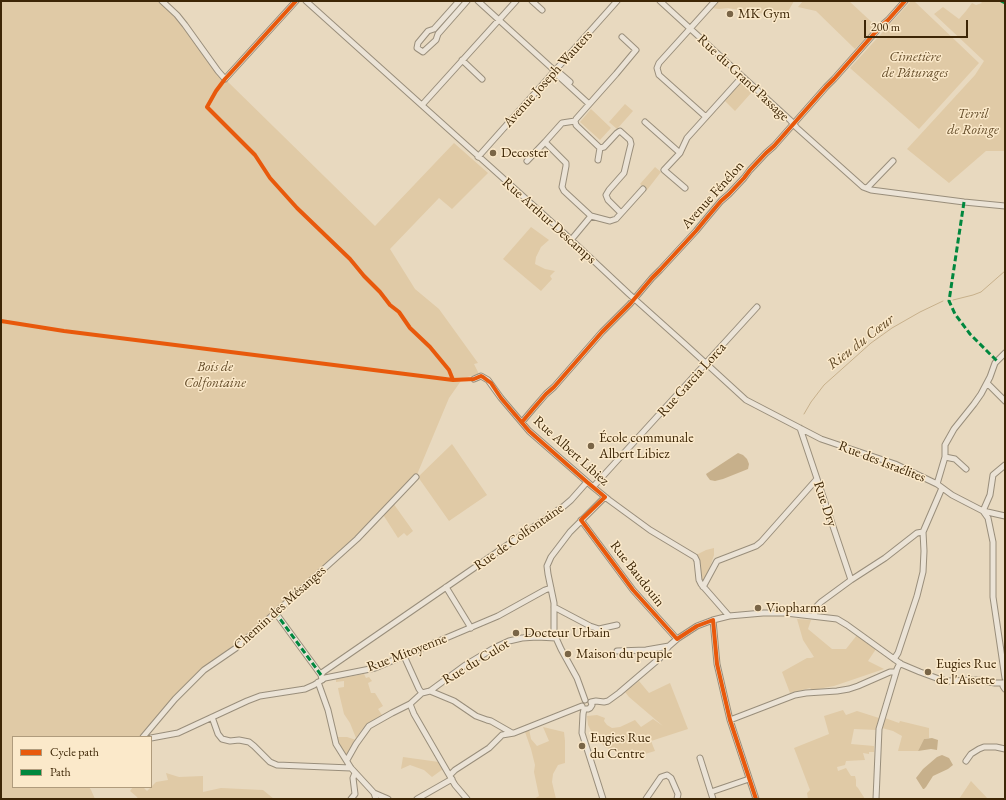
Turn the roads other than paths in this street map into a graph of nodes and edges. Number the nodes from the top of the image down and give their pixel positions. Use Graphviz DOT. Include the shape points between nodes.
graph roads {
  1 [pos="162,1"];
  2 [pos="296,1"];
  3 [pos="306,1"];
  4 [pos="459,1"];
  5 [pos="467,1"];
  6 [pos="478,1"];
  7 [pos="516,1"];
  8 [pos="532,1"];
  9 [pos="617,1"];
  10 [pos="660,1"];
  11 [pos="715,1"];
  12 [pos="905,1"];
  13 [pos="542,10"];
  14 [pos="499,20"];
  15 [pos="690,29"];
  16 [pos="622,37"];
  17 [pos="462,60"];
  18 [pos="555,71"];
  19 [pos="742,77"];
  20 [pos="482,79"];
  21 [pos="590,103"];
  22 [pos="422,105"];
  23 [pos="706,117"];
  24 [pos="575,121"];
  25 [pos="645,122"];
  26 [pos="793,124"];
  27 [pos="544,142"];
  28 [pos="600,148"];
  29 [pos="680,153"];
  30 [pos="478,156"];
  31 [pos="598,160"];
  32 [pos="527,161"];
  33 [pos="892,161"];
  34 [pos="685,188"];
  35 [pos="867,188"];
  36 [pos="643,189"];
  37 [pos="1005,206"];
  38 [pos="621,213"];
  39 [pos="591,216"];
  40 [pos="571,240"];
  41 [pos="634,299"];
  42 [pos="758,307"];
  43 [pos="1005,353"];
  44 [pos="707,364"];
  45 [pos="474,379"];
  46 [pos="987,383"];
  47 [pos="1005,401"];
  48 [pos="522,422"];
  49 [pos="800,428"];
  50 [pos="945,457"];
  51 [pos="1005,465"];
  52 [pos="966,469"];
  53 [pos="416,477"];
  54 [pos="816,480"];
  55 [pos="587,482"];
  56 [pos="937,484"];
  57 [pos="593,487"];
  58 [pos="942,488"];
  59 [pos="605,497"];
  60 [pos="983,510"];
  61 [pos="1005,516"];
  62 [pos="581,520"];
  63 [pos="923,532"];
  64 [pos="851,580"];
  65 [pos="446,587"];
  66 [pos="703,587"];
  67 [pos="551,588"];
  68 [pos="554,607"];
  69 [pos="275,612"];
  70 [pos="729,616"];
  71 [pos="814,616"];
  72 [pos="713,620"];
  73 [pos="617,625"];
  74 [pos="471,628"];
  75 [pos="556,638"];
  76 [pos="677,639"];
  77 [pos="669,646"];
  78 [pos="617,651"];
  79 [pos="404,656"];
  80 [pos="894,659"];
  81 [pos="900,663"];
  82 [pos="896,672"];
  83 [pos="320,679"];
  84 [pos="1004,684"];
  85 [pos="430,691"];
  86 [pos="422,693"];
  87 [pos="585,700"];
  88 [pos="591,702"];
  89 [pos="410,704"];
  90 [pos="583,707"];
  91 [pos="212,717"];
  92 [pos="731,722"];
  93 [pos="512,733"];
  94 [pos="144,736"];
  95 [pos="152,738"];
  96 [pos="1005,749"];
  97 [pos="700,758"];
  98 [pos="347,760"];
  99 [pos="966,761"];
  100 [pos="351,768"];
  101 [pos="355,773"];
  102 [pos="451,777"];
  103 [pos="749,779"];
  104 [pos="711,792"];
  105 [pos="374,793"];
  106 [pos="351,799"];
  107 [pos="376,799"];
  108 [pos="388,799"];
  109 [pos="417,799"];
  110 [pos="467,799"];
  111 [pos="603,799"];
  112 [pos="646,799"];
  113 [pos="676,799"];
  114 [pos="713,799"];
  115 [pos="756,799"];
  116 [pos="876,799"];
  1 -- 2 [label="street" via="181,20 225,79"];
  3 -- 22 [label="street, Rue Arthur Descamps"];
  4 -- 5 [label="street" via="434,29 428,31 417,48 423,52 436,40 438,34"];
  6 -- 14 [label="street"];
  7 -- 14 [label="street"];
  8 -- 13 [label="street"];
  9 -- 18 [label="street, Avenue Joseph Wauters"];
  10 -- 15 [label="street, Rue du Grand Passage"];
  11 -- 15 [label="street"];
  12 -- 26 [label="street, Avenue Fénélon"];
  14 -- 17 [label="street"];
  14 -- 18 [label="street"];
  15 -- 19 [label="street, Rue du Grand Passage"];
  15 -- 23 [label="street" via="657,68 659,75"];
  16 -- 21 [label="street" via="636,50"];
  17 -- 20 [label="street"];
  17 -- 22 [label="street"];
  18 -- 21 [label="street"];
  18 -- 30 [label="street, Avenue Joseph Wauters"];
  19 -- 23 [label="street"];
  19 -- 26 [label="street, Rue du Grand Passage"];
  21 -- 24 [label="street"];
  22 -- 30 [label="street, Rue Arthur Descamps"];
  23 -- 29 [label="street" via="687,138"];
  24 -- 27 [label="street" via="562,123"];
  24 -- 28 [label="street"];
  25 -- 29 [label="street"];
  26 -- 35 [label="street, Rue du Grand Passage"];
  26 -- 41 [label="street, Avenue Fénélon"];
  27 -- 32 [label="street"];
  27 -- 39 [label="street" via="566,163 562,187 564,191"];
  28 -- 31 [label="street"];
  28 -- 38 [label="street" via="620,131 631,142 624,173 606,194 608,200"];
  29 -- 34 [label="street" via="664,170"];
  30 -- 40 [label="street, Rue Arthur Descamps"];
  33 -- 35 [label="street"];
  35 -- 37 [label="street, Rue du Grand Passage"];
  36 -- 38 [label="street"];
  38 -- 39 [label="street" via="612,220"];
  39 -- 40 [label="street"];
  40 -- 41 [label="street, Rue Arthur Descamps"];
  41 -- 44 [label="street, Rue Arthur Descamps"];
  41 -- 48 [label="street, Avenue Fénélon"];
  42 -- 44 [label="street, Rue Garcia Lorca"];
  43 -- 46 [label="street" via="995,363"];
  44 -- 49 [label="street, Rue Arthur Descamps" via="746,400"];
  44 -- 57 [label="street, Rue Garcia Lorca"];
  45 -- 48 [label="street, Rue Albert Libiez" via="481,376 488,380"];
  46 -- 47 [label="street"];
  46 -- 50 [label="street" via="954,428 945,445"];
  48 -- 55 [label="street, Rue Albert Libiez"];
  49 -- 54 [label="street, Rue Dry"];
  49 -- 56 [label="street, Rue des Israélites" via="822,440 895,464"];
  50 -- 52 [label="street" via="955,459"];
  50 -- 56 [label="street"];
  51 -- 60 [label="street" via="993,475 990,495"];
  53 -- 69 [label="street, Chemin des Mésanges" via="364,532"];
  54 -- 64 [label="street, Rue Dry"];
  54 -- 66 [label="street" via="761,542 717,561"];
  55 -- 57 [label="street, Rue Albert Libiez"];
  55 -- 65 [label="street, Rue de Colfontaine" via="564,506"];
  56 -- 58 [label="street, Rue des Israélites"];
  57 -- 59 [label="street, Rue Albert Libiez"];
  58 -- 60 [label="street, Rue des Israélites"];
  58 -- 63 [label="street"];
  59 -- 62 [label="street"];
  59 -- 66 [label="street, Rue Albert Libiez" via="668,542 695,557 699,580"];
  60 -- 61 [label="street, Rue des Israélites"];
  60 -- 84 [label="street" via="988,518 994,542 993,597"];
  62 -- 67 [label="street" via="549,560 547,566"];
  62 -- 76 [label="street, Rue Baudouin" via="633,590"];
  63 -- 64 [label="street" via="917,533"];
  63 -- 80 [label="street" via="923,572"];
  64 -- 71 [label="street" via="817,606"];
  65 -- 74 [label="street"];
  65 -- 83 [label="street, Rue de Colfontaine" via="323,672"];
  66 -- 70 [label="street"];
  67 -- 68 [label="street"];
  67 -- 74 [label="street, Rue Mitoyenne"];
  68 -- 73 [label="street" via="599,629"];
  68 -- 75 [label="street"];
  69 -- 83 [label="street"];
  69 -- 94 [label="street, Chemin des Mésanges" via="236,648 204,670"];
  70 -- 71 [label="street" via="786,613"];
  70 -- 72 [label="street"];
  71 -- 80 [label="street" via="841,621"];
  72 -- 76 [label="street" via="697,626"];
  72 -- 92 [label="street" via="717,664"];
  74 -- 79 [label="street, Rue Mitoyenne"];
  75 -- 85 [label="street, Rue du Culot" via="509,640 464,666"];
  75 -- 87 [label="street" via="577,678"];
  76 -- 77 [label="street"];
  77 -- 78 [label="street"];
  77 -- 88 [label="street" via="660,658 608,701"];
  79 -- 83 [label="street, Rue Mitoyenne" via="375,668"];
  79 -- 86 [label="street"];
  80 -- 81 [label="street"];
  81 -- 82 [label="street"];
  81 -- 84 [label="street" via="945,680 978,680"];
  82 -- 92 [label="street" via="892,671 849,689 795,695"];
  82 -- 116 [label="street" via="879,730"];
  83 -- 91 [label="street, Rue Mitoyenne" via="305,689 260,696"];
  83 -- 98 [label="street" via="336,744"];
  85 -- 86 [label="street, Rue du Culot"];
  85 -- 93 [label="street" via="454,701 476,716"];
  86 -- 89 [label="street"];
  87 -- 88 [label="street"];
  87 -- 90 [label="street" via="582,702"];
  88 -- 90 [label="street" via="590,708"];
  89 -- 98 [label="street" via="369,726"];
  89 -- 102 [label="street"];
  90 -- 93 [label="street"];
  90 -- 111 [label="street" via="582,733"];
  91 -- 95 [label="street, Rue Mitoyenne" via="178,733"];
  91 -- 100 [label="street" via="222,739 249,742 270,762 277,765"];
  92 -- 103 [label="street"];
  93 -- 102 [label="street" via="502,735 489,748 455,770"];
  96 -- 99 [label="street" via="984,747 971,754"];
  97 -- 104 [label="street"];
  98 -- 100 [label="street"];
  100 -- 101 [label="street"];
  101 -- 105 [label="street"];
  101 -- 106 [label="street" via="355,794"];
  102 -- 109 [label="street"];
  102 -- 110 [label="street"];
  103 -- 104 [label="street"];
  103 -- 115 [label="street"];
  104 -- 114 [label="street"];
  105 -- 107 [label="street"];
  105 -- 108 [label="street"];
  112 -- 113 [label="street" via="661,777 667,775 678,794"];
}
